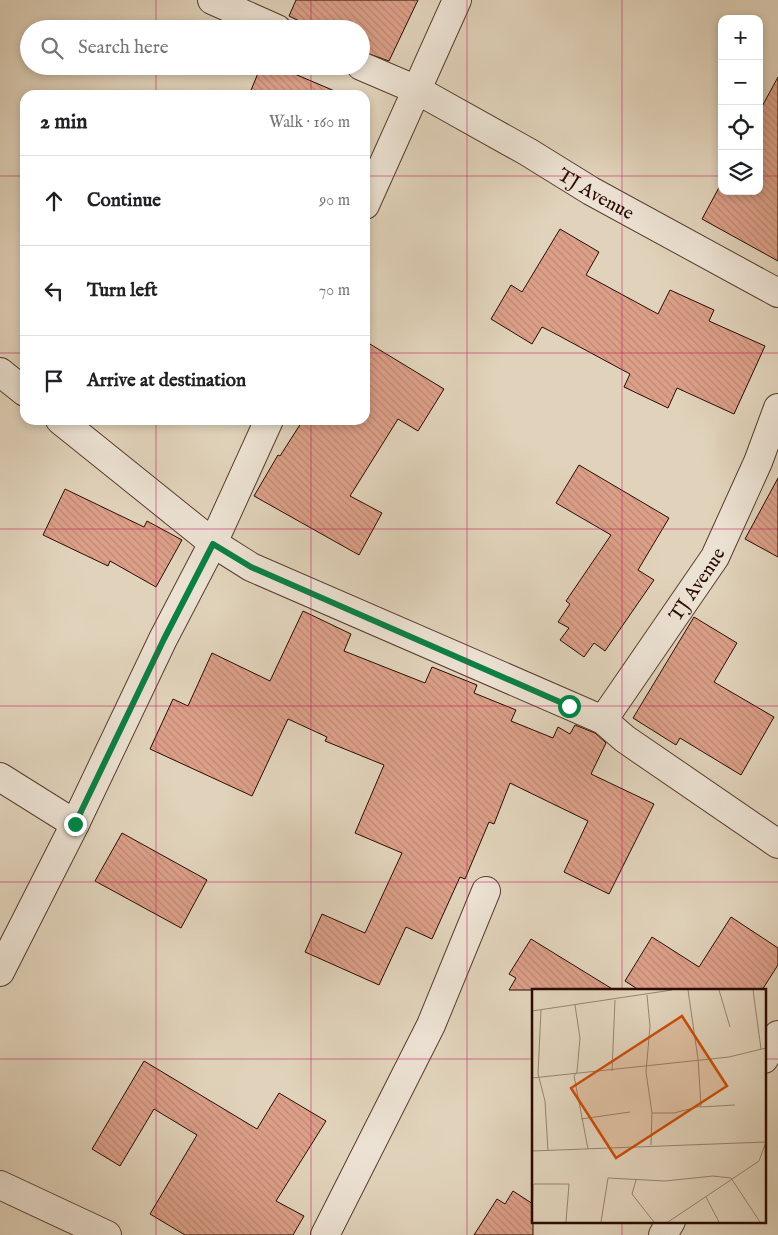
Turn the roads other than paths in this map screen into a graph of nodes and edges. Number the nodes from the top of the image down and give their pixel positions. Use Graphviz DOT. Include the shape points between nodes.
graph roads {
  1 [pos="212,0"];
  2 [pos="458,0"];
  3 [pos="257,20"];
  4 [pos="370,70"];
  5 [pos="417,90"];
  6 [pos="370,194"];
  7 [pos="778,294"];
  8 [pos="0,372"];
  9 [pos="20,388"];
  10 [pos="778,408"];
  11 [pos="66,425"];
  12 [pos="267,425"];
  13 [pos="213,544"];
  14 [pos="603,720"];
  15 [pos="0,777"];
  16 [pos="75,824"];
  17 [pos="778,844"];
  18 [pos="486,890"];
  19 [pos="0,972"];
  20 [pos="778,1035"];
  21 [pos="766,1056"];
  22 [pos="0,1185"];
  23 [pos="670,1222"];
  24 [pos="107,1235"];
  25 [pos="325,1235"];
  26 [pos="663,1235"];
  1 -- 3 [label="street"];
  2 -- 5 [label="street"];
  4 -- 5 [label="street, TJ Avenue"];
  5 -- 6 [label="street"];
  5 -- 7 [label="street, TJ Avenue"];
  8 -- 9 [label="street"];
  10 -- 14 [label="street, TJ Avenue" via="758,462 715,557"];
  11 -- 13 [label="street"];
  12 -- 13 [label="street"];
  13 -- 14 [label="street" via="251,567"];
  13 -- 16 [label="street"];
  14 -- 17 [label="street" via="625,739"];
  15 -- 16 [label="street"];
  16 -- 19 [label="street"];
  18 -- 25 [label="street" via="431,1025"];
  20 -- 21 [label="street"];
  22 -- 24 [label="street"];
  23 -- 26 [label="street"];
}
